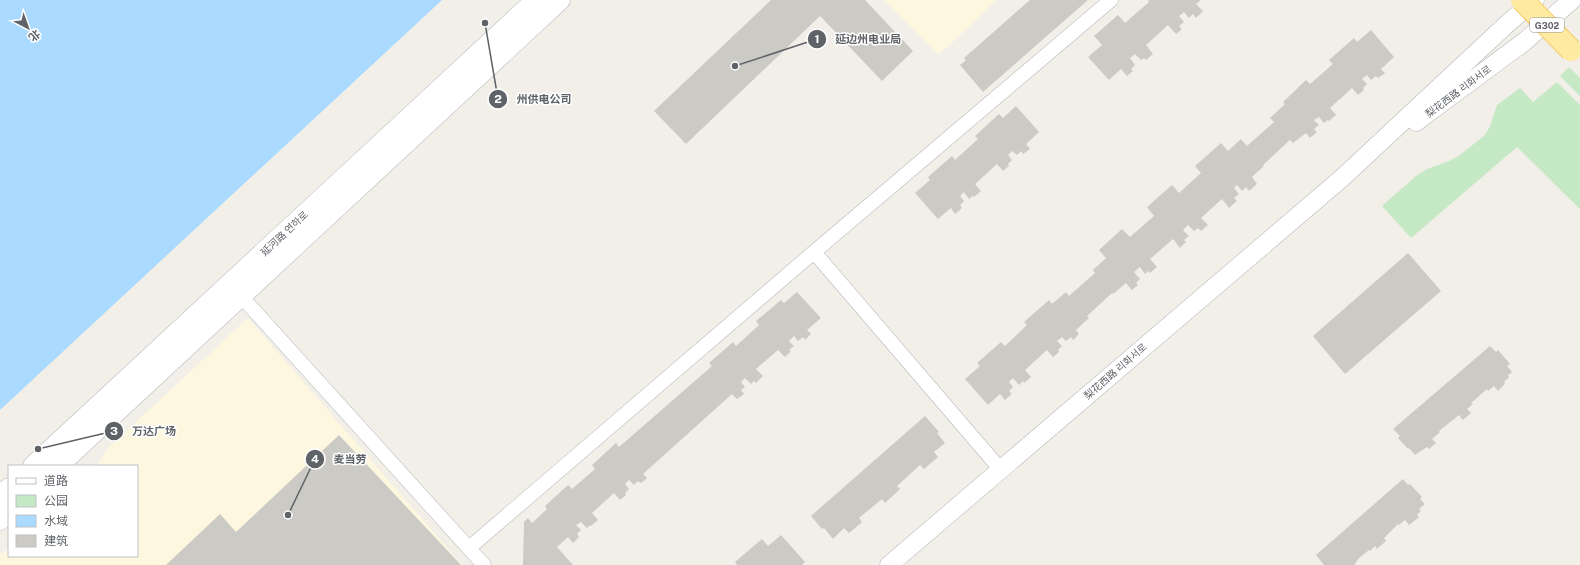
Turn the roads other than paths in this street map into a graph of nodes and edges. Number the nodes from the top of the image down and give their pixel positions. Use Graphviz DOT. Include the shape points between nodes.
graph roads {
  1 [pos="536,0"];
  2 [pos="560,0"];
  3 [pos="1111,0"];
  4 [pos="1522,0"];
  5 [pos="1535,0"];
  6 [pos="1572,0"];
  7 [pos="1572,50"];
  8 [pos="1342,178"];
  9 [pos="814,252"];
  10 [pos="241,296"];
  11 [pos="34,465"];
  12 [pos="59,465"];
  13 [pos="1001,470"];
  14 [pos="8,489"];
  15 [pos="0,497"];
  16 [pos="8,513"];
  17 [pos="0,520"];
  18 [pos="469,548"];
  19 [pos="484,565"];
  20 [pos="889,565"];
  1 -- 11 [label="main road, 延河路 연하로"];
  2 -- 10 [label="main road, 延河路 연하로"];
  3 -- 9 [label="street"];
  4 -- 7 [label="highway, G302, bridge"];
  5 -- 8 [label="street, 梨花西路 리화서로" via="1506,24"];
  6 -- 8 [label="street, 梨花西路 리화서로" via="1524,42"];
  8 -- 13 [label="street, 梨花西路 리화서로"];
  9 -- 13 [label="street"];
  9 -- 18 [label="street"];
  10 -- 12 [label="main road, 延河路 연하로"];
  10 -- 18 [label="street"];
  13 -- 20 [label="street, 梨花西路 리화서로"];
  14 -- 15 [label="main road"];
  16 -- 17 [label="main road"];
  18 -- 19 [label="street"];
}
